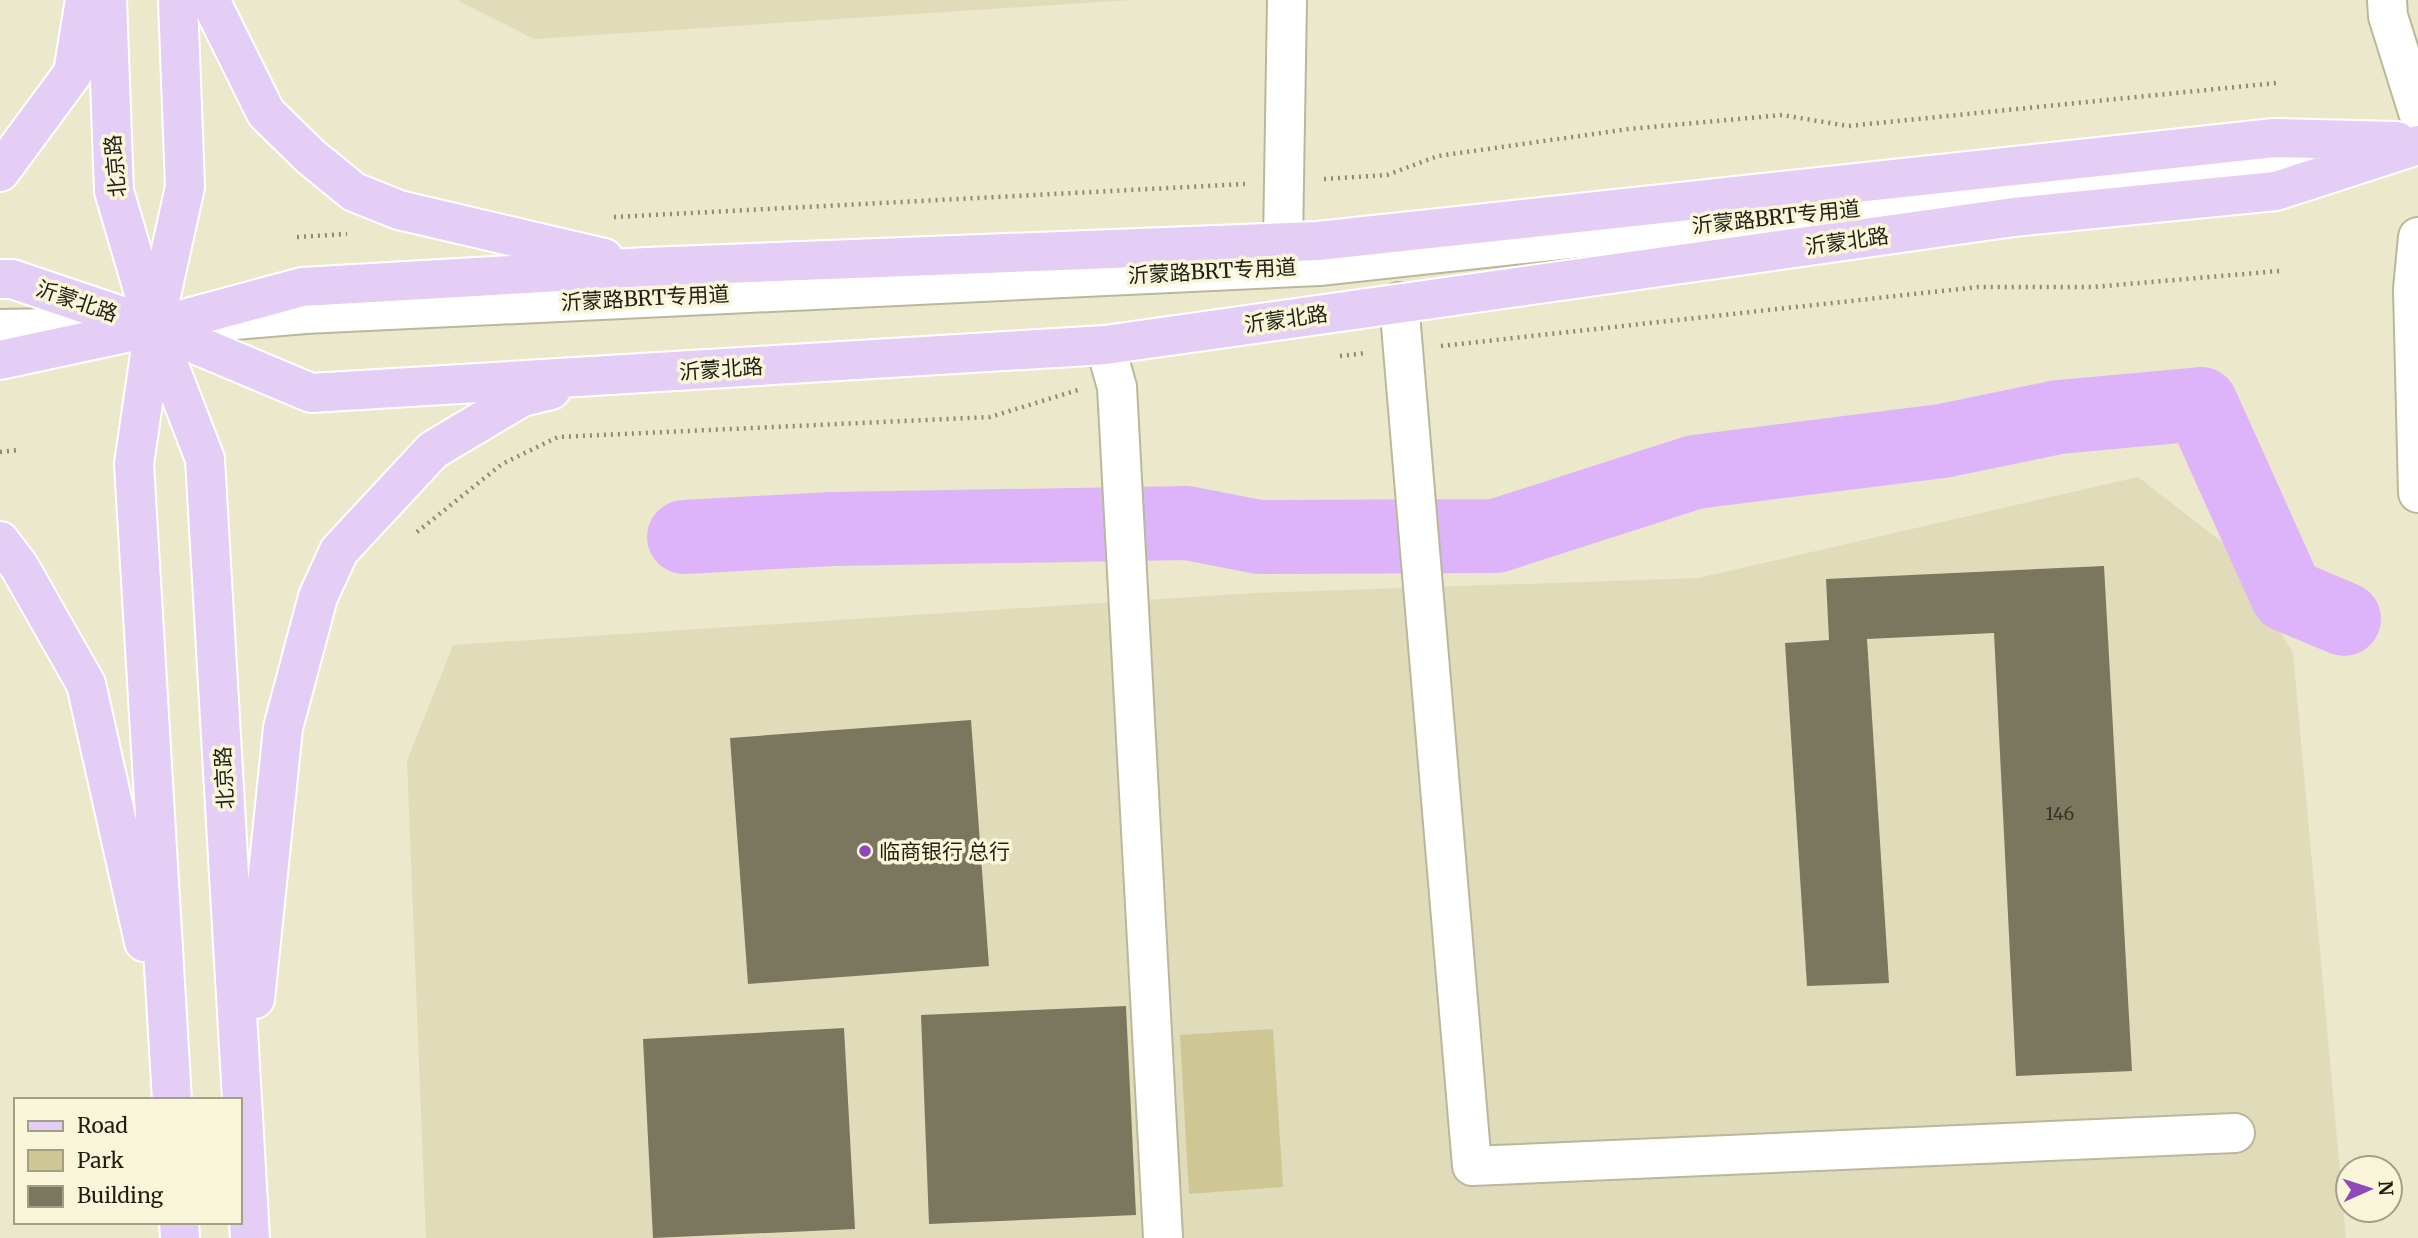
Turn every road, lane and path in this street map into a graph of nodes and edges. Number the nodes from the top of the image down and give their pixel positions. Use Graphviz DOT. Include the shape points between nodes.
graph roads {
  1 [pos="85,0"];
  2 [pos="107,0"];
  3 [pos="178,0"];
  4 [pos="210,0"];
  5 [pos="1287,0"];
  6 [pos="2387,0"];
  7 [pos="2418,112"];
  8 [pos="2418,143"];
  9 [pos="0,172"];
  10 [pos="2418,237"];
  11 [pos="1283,243"];
  12 [pos="647,267"];
  13 [pos="2279,271"];
  14 [pos="0,279"];
  15 [pos="1399,303"];
  16 [pos="154,327"];
  17 [pos="0,329"];
  18 [pos="1105,345"];
  19 [pos="1404,350"];
  20 [pos="1336,356"];
  21 [pos="0,360"];
  22 [pos="603,376"];
  23 [pos="1117,387"];
  24 [pos="18,450"];
  25 [pos="0,452"];
  26 [pos="2418,493"];
  27 [pos="417,532"];
  28 [pos="0,541"];
  29 [pos="169,1055"];
  30 [pos="172,1098"];
  31 [pos="242,1098"];
  32 [pos="242,1099"];
  33 [pos="243,1116"];
  34 [pos="2235,1133"];
  35 [pos="1163,1237"];
  36 [pos="250,1238"];
  1 -- 9 [label="main road" via="73,73"];
  2 -- 16 [label="main road, 北京路" via="114,191"];
  3 -- 16 [label="main road, 北京路" via="185,187"];
  4 -- 12 [label="main road" via="266,113 354,192 399,210"];
  5 -- 11 [label="street"];
  6 -- 7 [label="street"];
  8 -- 11 [label="main road, 沂蒙北路" via="2274,138"];
  8 -- 15 [label="main road, 沂蒙北路" via="2276,191 2014,218"];
  8 -- 16 [label="street, 沂蒙路BRT专用道" via="2261,165 1319,266 305,314"];
  10 -- 26 [label="street" via="2413,289"];
  11 -- 12 [label="main road, 沂蒙北路"];
  12 -- 16 [label="main road, 沂蒙北路" via="302,287"];
  13 -- 19 [label="path" via="2093,287 1978,287"];
  14 -- 16 [label="main road, 沂蒙北路" via="12,279"];
  15 -- 18 [label="main road, 沂蒙北路"];
  15 -- 19 [label="street"];
  16 -- 17 [label="street, 沂蒙路BRT专用道"];
  16 -- 21 [label="main road, 沂蒙北路"];
  16 -- 22 [label="main road, 沂蒙北路" via="311,393"];
  16 -- 29 [label="main road, 北京路" via="134,464"];
  16 -- 31 [label="main road, 北京路" via="205,459"];
  18 -- 22 [label="main road, 沂蒙北路"];
  18 -- 23 [label="street"];
  19 -- 20 [label="path"];
  19 -- 34 [label="street" via="1472,1167"];
  22 -- 33 [label="main road" via="522,397 433,450 339,551 318,597 283,728"];
  23 -- 27 [label="path" via="1072,391 990,417 558,437 502,464"];
  23 -- 35 [label="street"];
  24 -- 25 [label="path"];
  28 -- 29 [label="main road" via="86,684"];
  29 -- 30 [label="main road, 北京路"];
  32 -- 33 [label="main road, 北京路"];
  33 -- 36 [label="main road, 北京路"];
}
